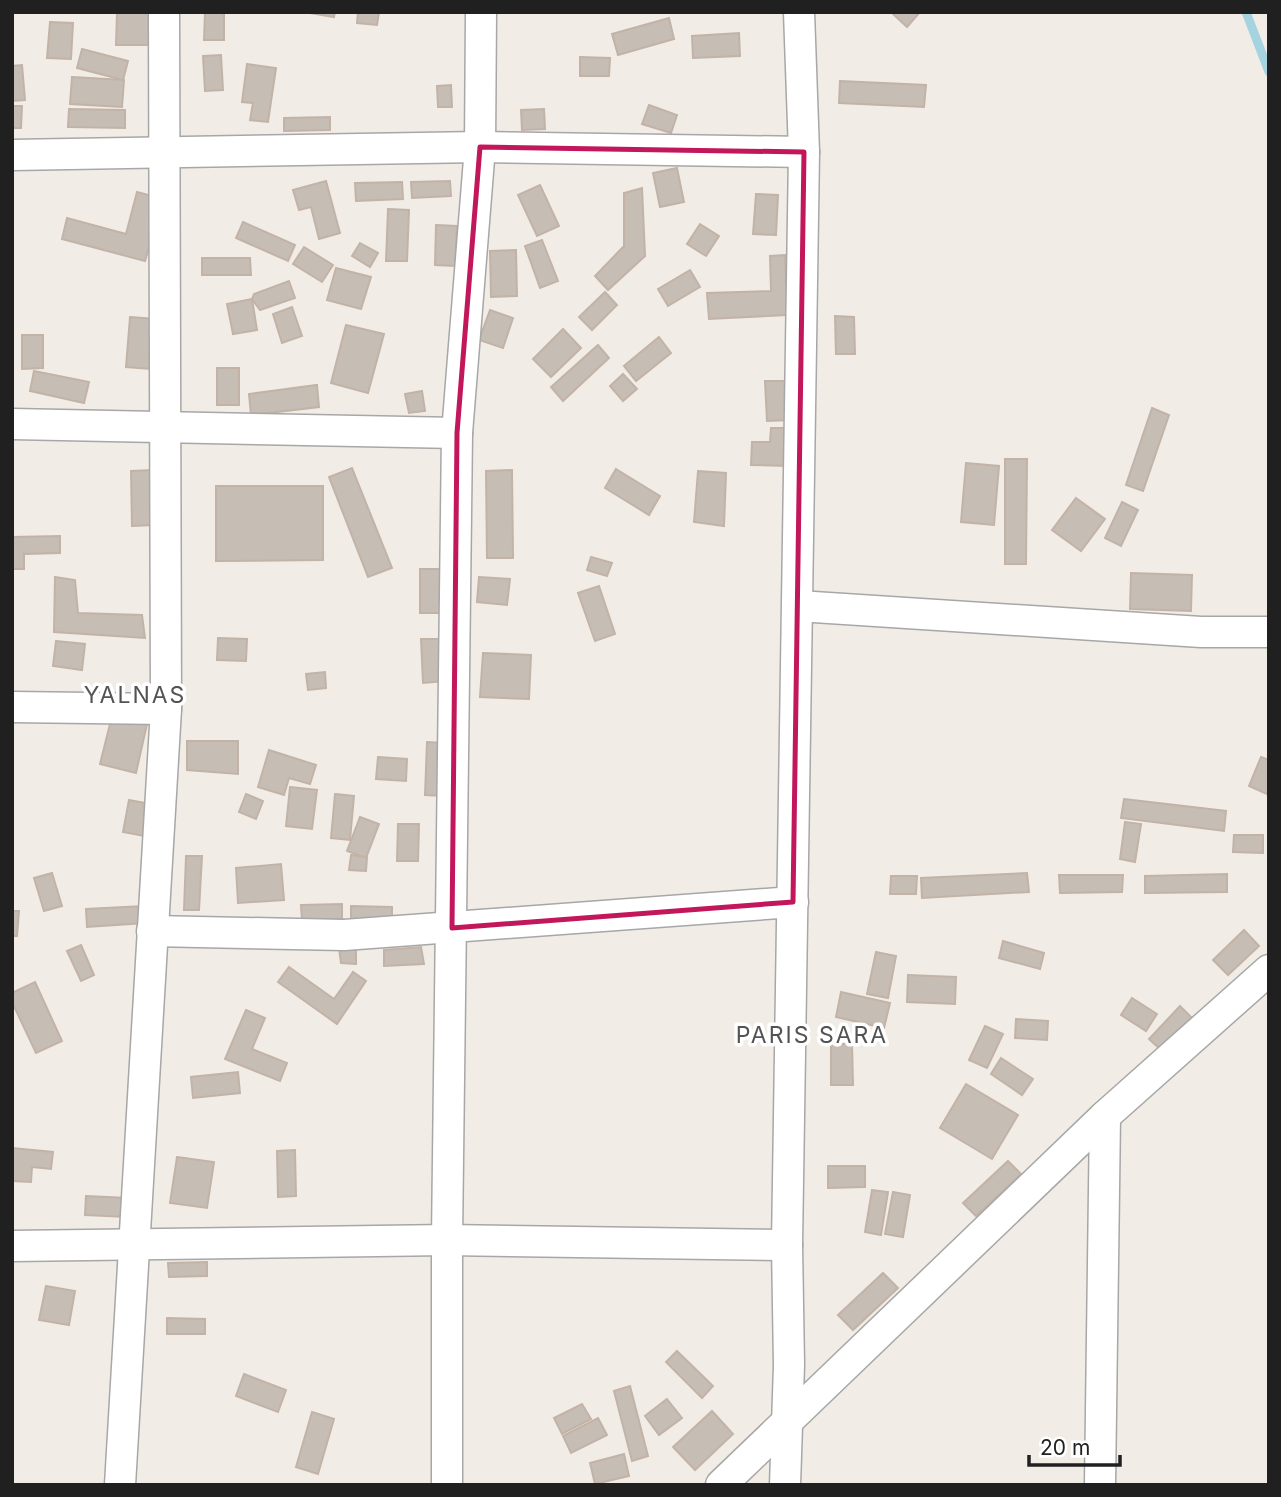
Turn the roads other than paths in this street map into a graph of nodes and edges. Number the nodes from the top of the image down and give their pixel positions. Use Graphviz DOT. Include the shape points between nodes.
graph roads {
  1 [pos="164,12"];
  2 [pos="481,12"];
  3 [pos="799,12"];
  4 [pos="480,148"];
  5 [pos="804,152"];
  6 [pos="164,154"];
  7 [pos="12,155"];
  8 [pos="12,424"];
  9 [pos="163,426"];
  10 [pos="457,433"];
  11 [pos="798,606"];
  12 [pos="1269,632"];
  13 [pos="12,707"];
  14 [pos="166,709"];
  15 [pos="793,902"];
  16 [pos="452,928"];
  17 [pos="152,931"];
  18 [pos="1269,970"];
  19 [pos="1105,1116"];
  20 [pos="447,1240"];
  21 [pos="132,1244"];
  22 [pos="787,1245"];
  23 [pos="12,1246"];
  24 [pos="787,1422"];
  25 [pos="120,1485"];
  26 [pos="447,1485"];
  27 [pos="721,1485"];
  28 [pos="785,1485"];
  29 [pos="1100,1485"];
  1 -- 6 [label="street"];
  2 -- 4 [label="street"];
  3 -- 5 [label="street"];
  4 -- 5 [label="street"];
  4 -- 6 [label="street"];
  4 -- 10 [label="street"];
  5 -- 11 [label="street"];
  6 -- 7 [label="street"];
  6 -- 9 [label="street"];
  8 -- 9 [label="street"];
  9 -- 10 [label="street"];
  9 -- 14 [label="street"];
  10 -- 16 [label="street"];
  11 -- 12 [label="street" via="1174,631"];
  11 -- 15 [label="street"];
  13 -- 14 [label="street"];
  14 -- 17 [label="street"];
  15 -- 16 [label="street"];
  15 -- 22 [label="street"];
  16 -- 17 [label="street" via="344,935"];
  16 -- 20 [label="street"];
  17 -- 21 [label="street"];
  18 -- 19 [label="street"];
  19 -- 24 [label="street"];
  19 -- 29 [label="street"];
  20 -- 21 [label="street"];
  20 -- 22 [label="street"];
  20 -- 26 [label="street"];
  21 -- 23 [label="street"];
  21 -- 25 [label="street"];
  22 -- 24 [label="street"];
  24 -- 27 [label="street"];
  24 -- 28 [label="street"];
}
